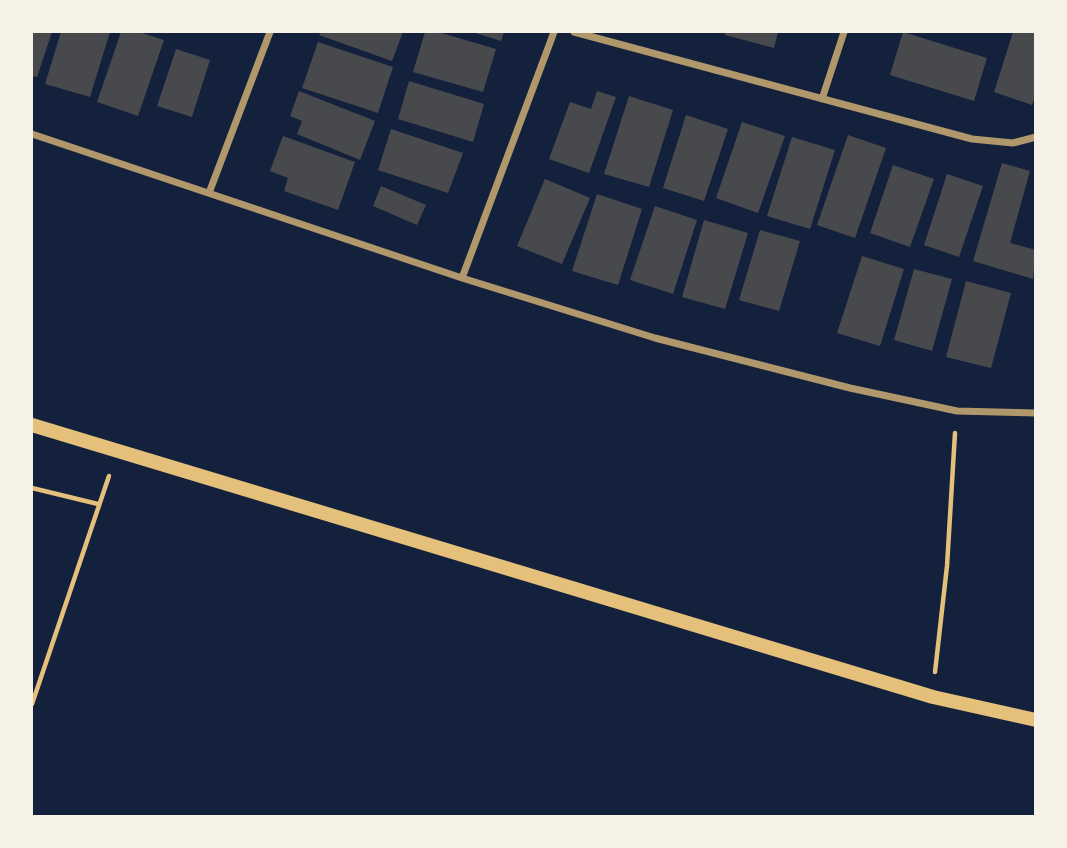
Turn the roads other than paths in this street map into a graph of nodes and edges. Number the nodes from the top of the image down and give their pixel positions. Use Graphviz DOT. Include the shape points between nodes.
graph roads {
  1 [pos="270,32"];
  2 [pos="554,32"];
  3 [pos="574,32"];
  4 [pos="844,32"];
  5 [pos="822,99"];
  6 [pos="32,134"];
  7 [pos="1035,137"];
  8 [pos="209,193"];
  9 [pos="463,278"];
  10 [pos="1035,412"];
  11 [pos="32,425"];
  12 [pos="1035,720"];
  1 -- 8 [label="street"];
  2 -- 9 [label="street"];
  3 -- 5 [label="street"];
  4 -- 5 [label="street"];
  5 -- 7 [label="street" via="972,139 1013,143"];
  6 -- 8 [label="street"];
  8 -- 9 [label="street"];
  9 -- 10 [label="street" via="656,338 850,388 957,411"];
  11 -- 12 [label="main road" via="933,697"];
}
